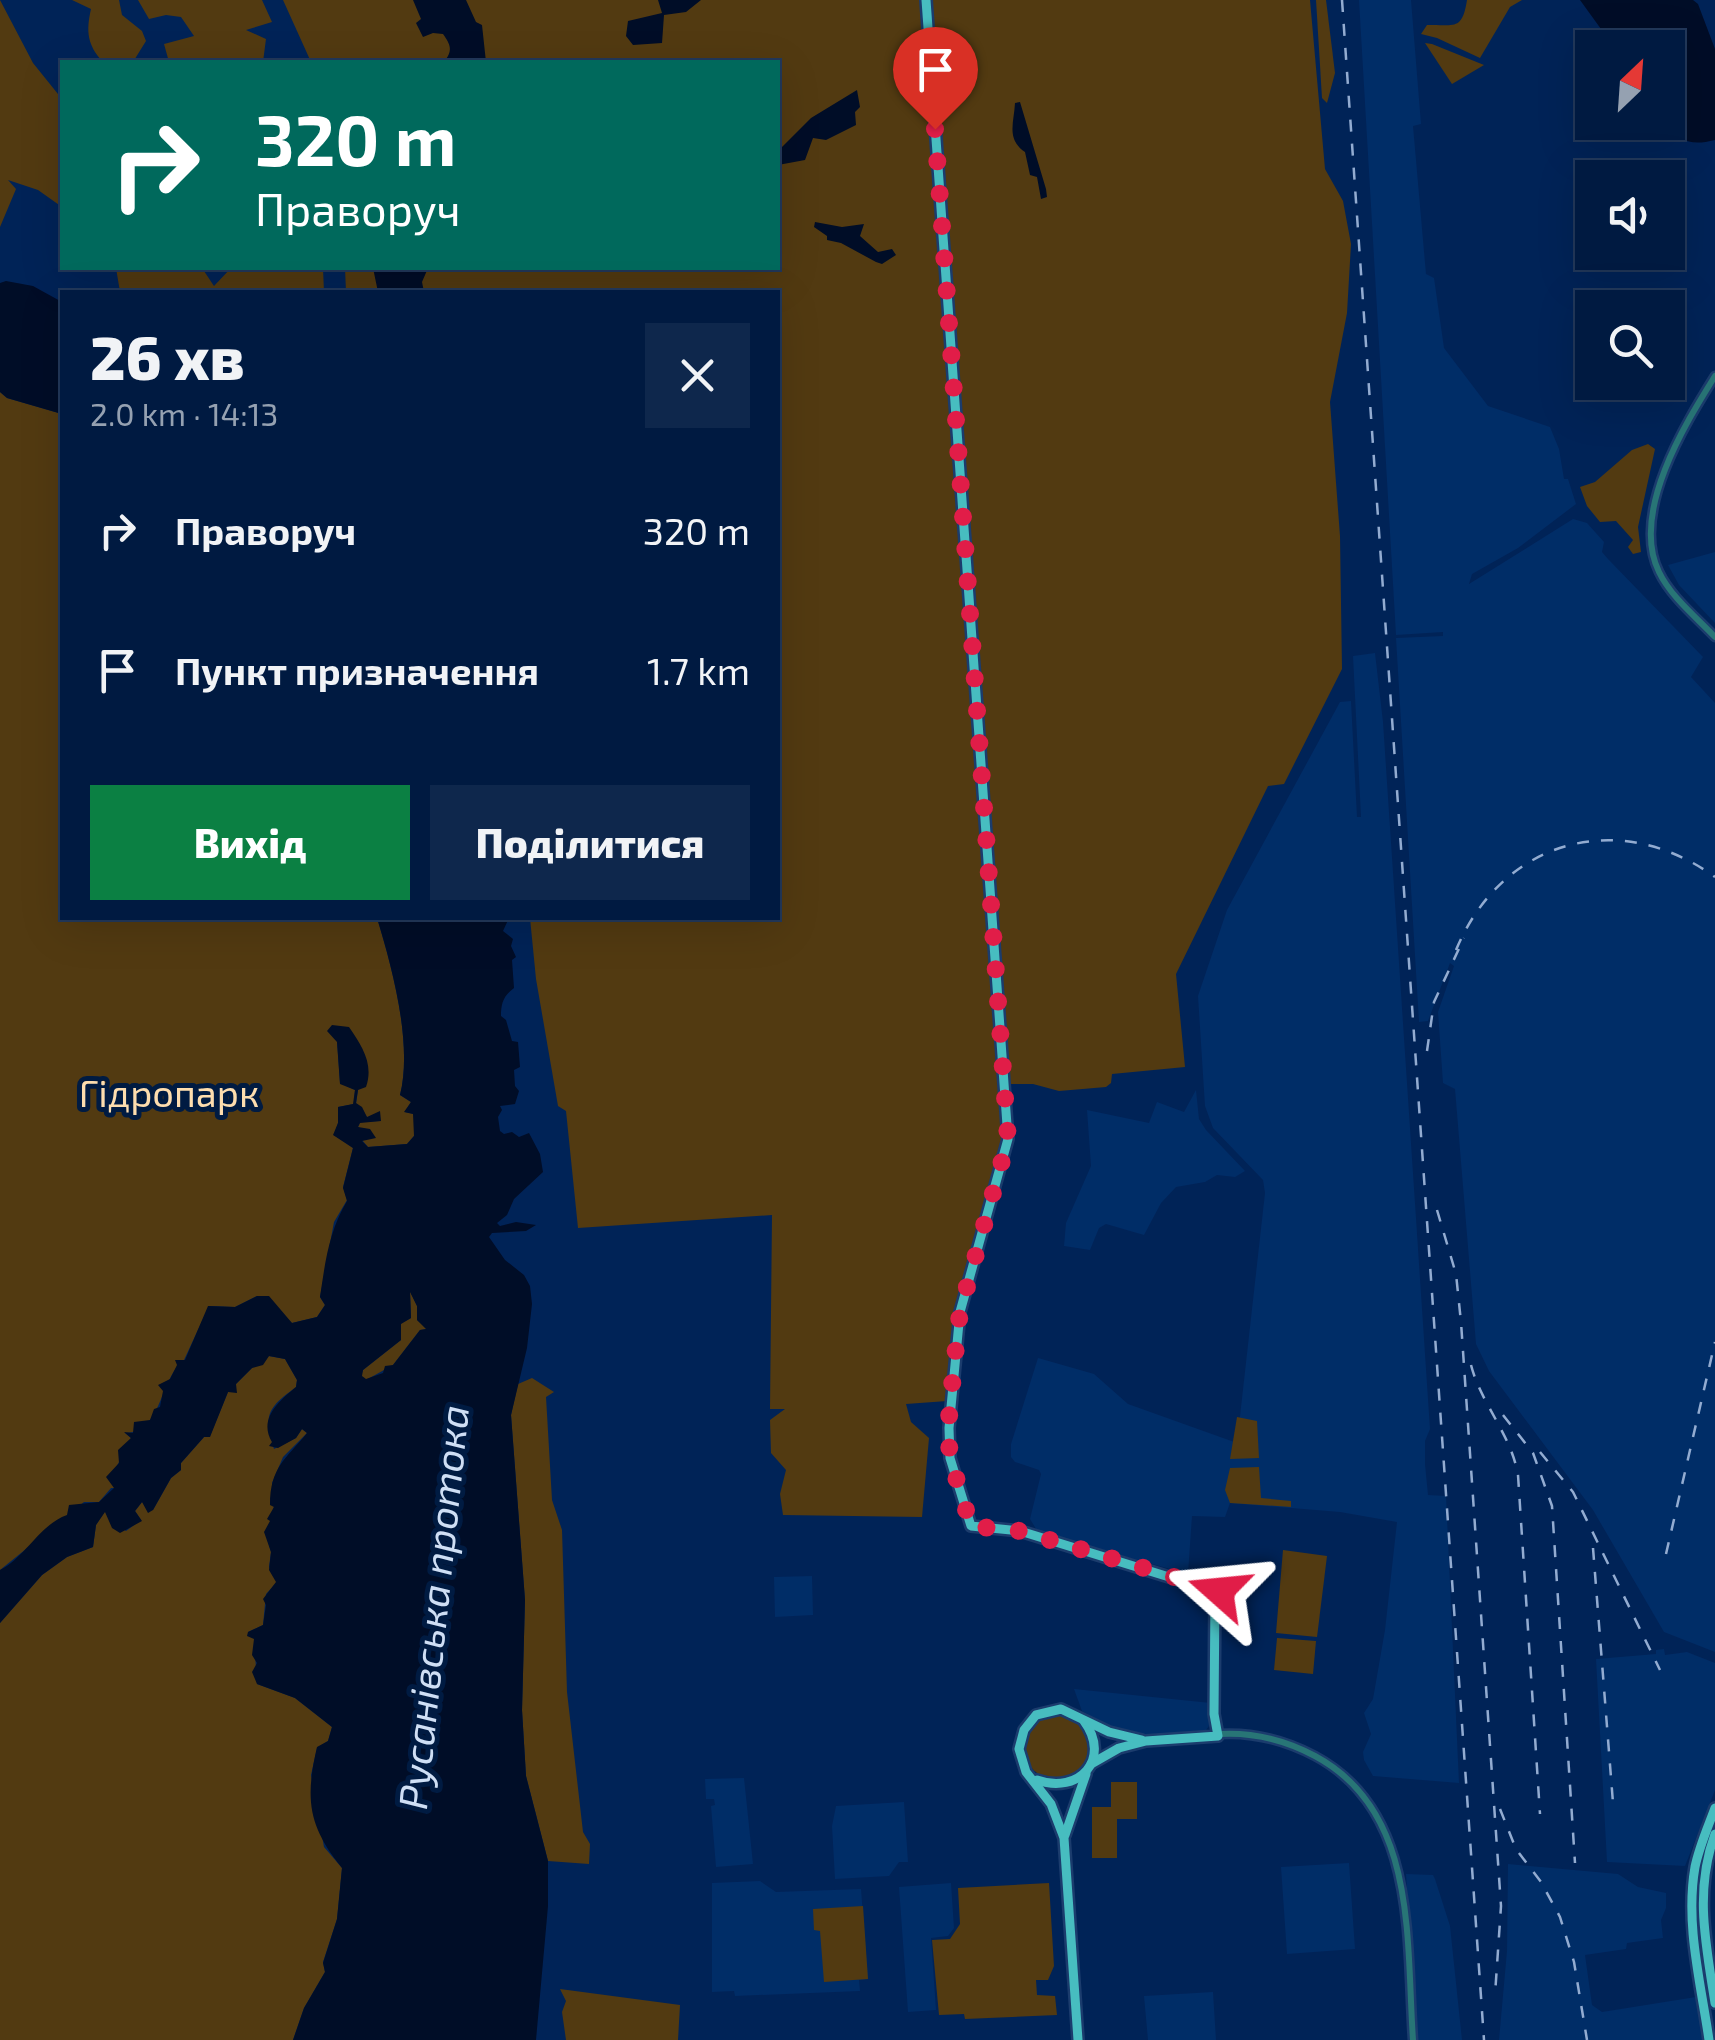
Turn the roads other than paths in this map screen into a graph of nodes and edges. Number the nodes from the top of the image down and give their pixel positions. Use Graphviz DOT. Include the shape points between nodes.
graph roads {
  1 [pos="926,0"];
  2 [pos="1715,376"];
  3 [pos="1715,636"];
  4 [pos="1082,1718"];
  5 [pos="1214,1733"];
  6 [pos="1146,1741"];
  7 [pos="1089,1768"];
  8 [pos="1032,1778"];
  9 [pos="1715,1808"];
  10 [pos="1715,1834"];
  11 [pos="1064,1838"];
  12 [pos="1715,2003"];
  13 [pos="1078,2040"];
  14 [pos="1413,2040"];
  15 [pos="1709,2040"];
  1 -- 5 [label="main road" via="1008,1139 960,1312 950,1458 971,1526 1020,1531 1212,1592"];
  2 -- 3 [label="street" via="1673,446 1652,525 1658,570"];
  4 -- 6 [label="main road"];
  4 -- 7 [label="main road" via="1094,1749"];
  4 -- 8 [label="main road" via="1052,1709 1028,1722 1019,1749"];
  5 -- 6 [label="main road"];
  5 -- 14 [label="street" via="1265,1737 1313,1755 1345,1776 1377,1816 1402,1889"];
  6 -- 7 [label="main road"];
  7 -- 8 [label="main road" via="1069,1783"];
  7 -- 11 [label="main road"];
  8 -- 11 [label="main road"];
  9 -- 15 [label="main road" via="1691,1894"];
  10 -- 12 [label="main road" via="1701,1892"];
  11 -- 13 [label="main road"];
}
